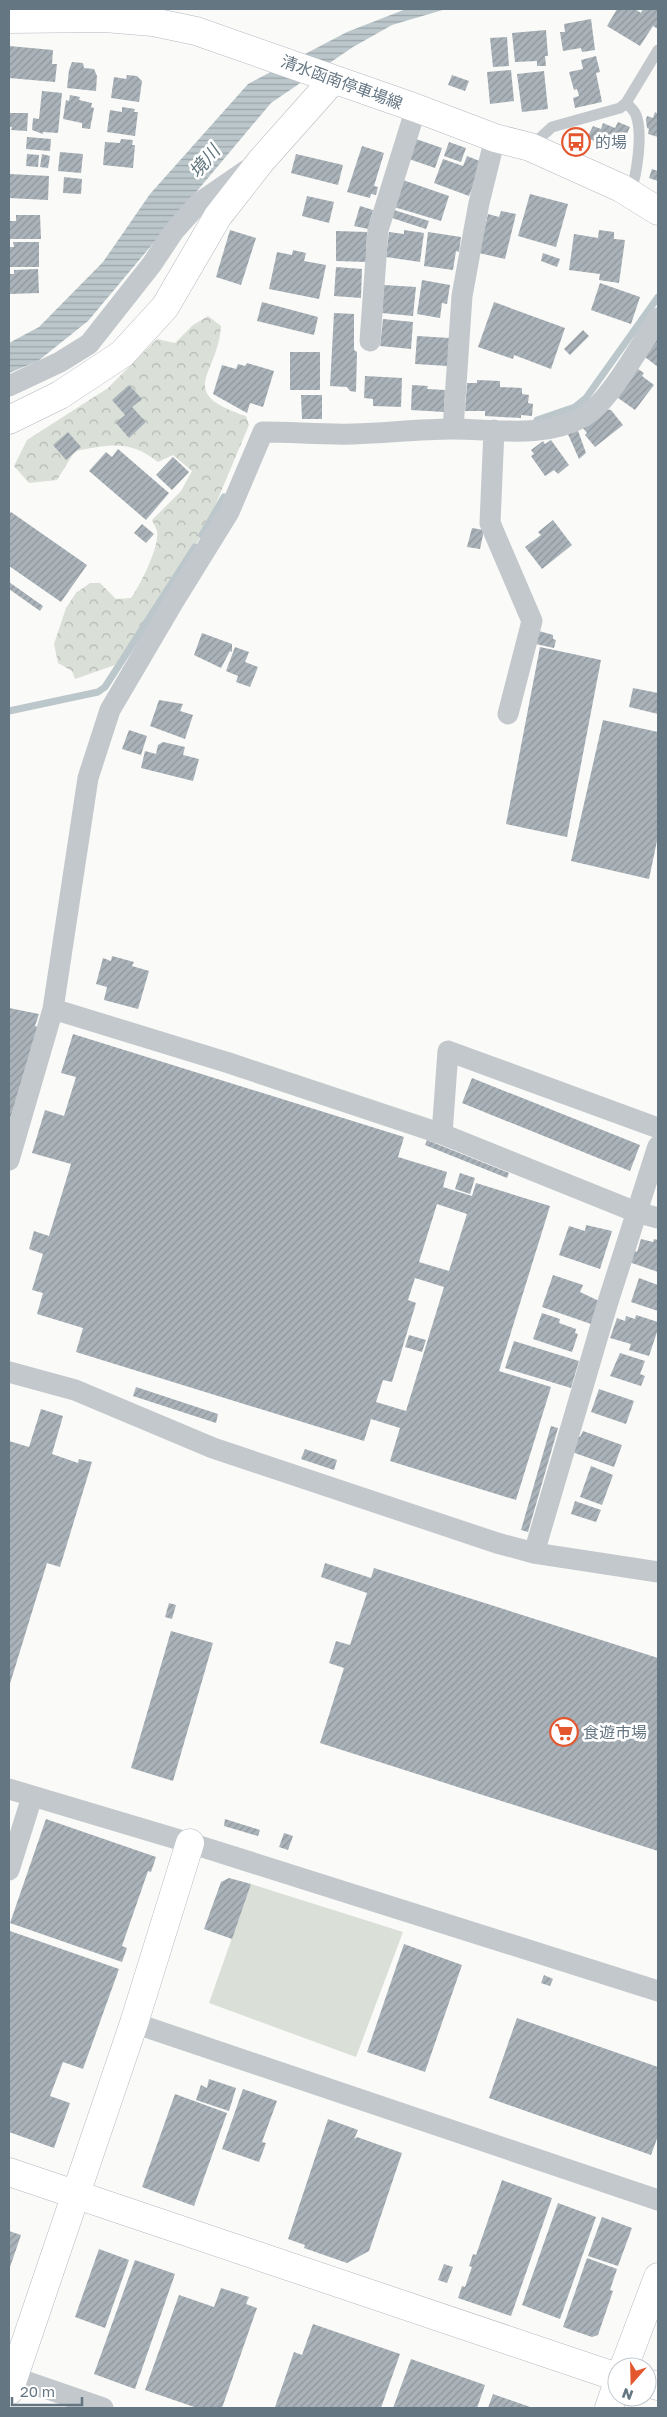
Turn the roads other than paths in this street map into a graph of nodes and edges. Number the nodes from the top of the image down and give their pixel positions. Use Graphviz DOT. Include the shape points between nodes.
graph roads {
  1 [pos="74,13"];
  2 [pos="9,19"];
  3 [pos="658,50"];
  4 [pos="328,78"];
  5 [pos="626,103"];
  6 [pos="416,108"];
  7 [pos="495,138"];
  8 [pos="530,147"];
  9 [pos="261,161"];
  10 [pos="630,193"];
  11 [pos="658,211"];
  12 [pos="658,318"];
  13 [pos="370,341"];
  14 [pos="9,386"];
  15 [pos="9,420"];
  16 [pos="453,429"];
  17 [pos="494,430"];
  18 [pos="508,714"];
  19 [pos="53,1009"];
  20 [pos="658,1128"];
  21 [pos="442,1134"];
  22 [pos="658,1146"];
  23 [pos="9,1160"];
  24 [pos="636,1212"];
  25 [pos="658,1218"];
  26 [pos="9,1372"];
  27 [pos="534,1553"];
  28 [pos="658,1572"];
  29 [pos="9,1789"];
  30 [pos="32,1797"];
  31 [pos="190,1843"];
  32 [pos="9,1870"];
  33 [pos="658,1991"];
  34 [pos="134,2023"];
  35 [pos="9,2172"];
  36 [pos="76,2194"];
  37 [pos="658,2200"];
  38 [pos="658,2277"];
  39 [pos="628,2357"];
  40 [pos="607,2374"];
  41 [pos="11,2384"];
  42 [pos="103,2408"];
  1 -- 2 [label="street, 清水函南停車場線"];
  1 -- 4 [label="street, 清水函南停車場線" via="153,22 196,31"];
  3 -- 5 [label="lane"];
  4 -- 6 [label="street, 清水函南停車場線"];
  4 -- 9 [label="street"];
  5 -- 8 [label="lane" via="620,108 552,127"];
  5 -- 10 [label="lane" via="636,115 639,134"];
  6 -- 7 [label="street, 清水函南停車場線"];
  6 -- 13 [label="street" via="378,230"];
  7 -- 8 [label="street, 清水函南停車場線"];
  7 -- 16 [label="street" via="462,296"];
  8 -- 10 [label="street, 清水函南停車場線"];
  9 -- 14 [label="street" via="200,203 174,231 88,344 60,362"];
  9 -- 15 [label="street" via="218,216 164,307 122,354 60,395"];
  10 -- 11 [label="street, 清水函南停車場線"];
  12 -- 17 [label="street" via="591,412 582,418 544,429"];
  16 -- 17 [label="street"];
  16 -- 19 [label="street" via="353,434 263,432 230,512 110,710 88,778"];
  17 -- 18 [label="street" via="490,522 532,621"];
  19 -- 21 [label="street"];
  19 -- 23 [label="street"];
  20 -- 21 [label="street" via="448,1051"];
  21 -- 24 [label="street"];
  22 -- 24 [label="street"];
  24 -- 25 [label="street"];
  24 -- 27 [label="street"];
  26 -- 27 [label="street" via="75,1390 213,1448"];
  27 -- 28 [label="street"];
  29 -- 30 [label="street"];
  30 -- 31 [label="street"];
  30 -- 32 [label="street"];
  31 -- 33 [label="street"];
  31 -- 34 [label="street"];
  34 -- 36 [label="street"];
  34 -- 37 [label="street"];
  35 -- 36 [label="street"];
  36 -- 40 [label="street"];
  36 -- 41 [label="street"];
  38 -- 39 [label="street"];
  41 -- 42 [label="street"];
}
